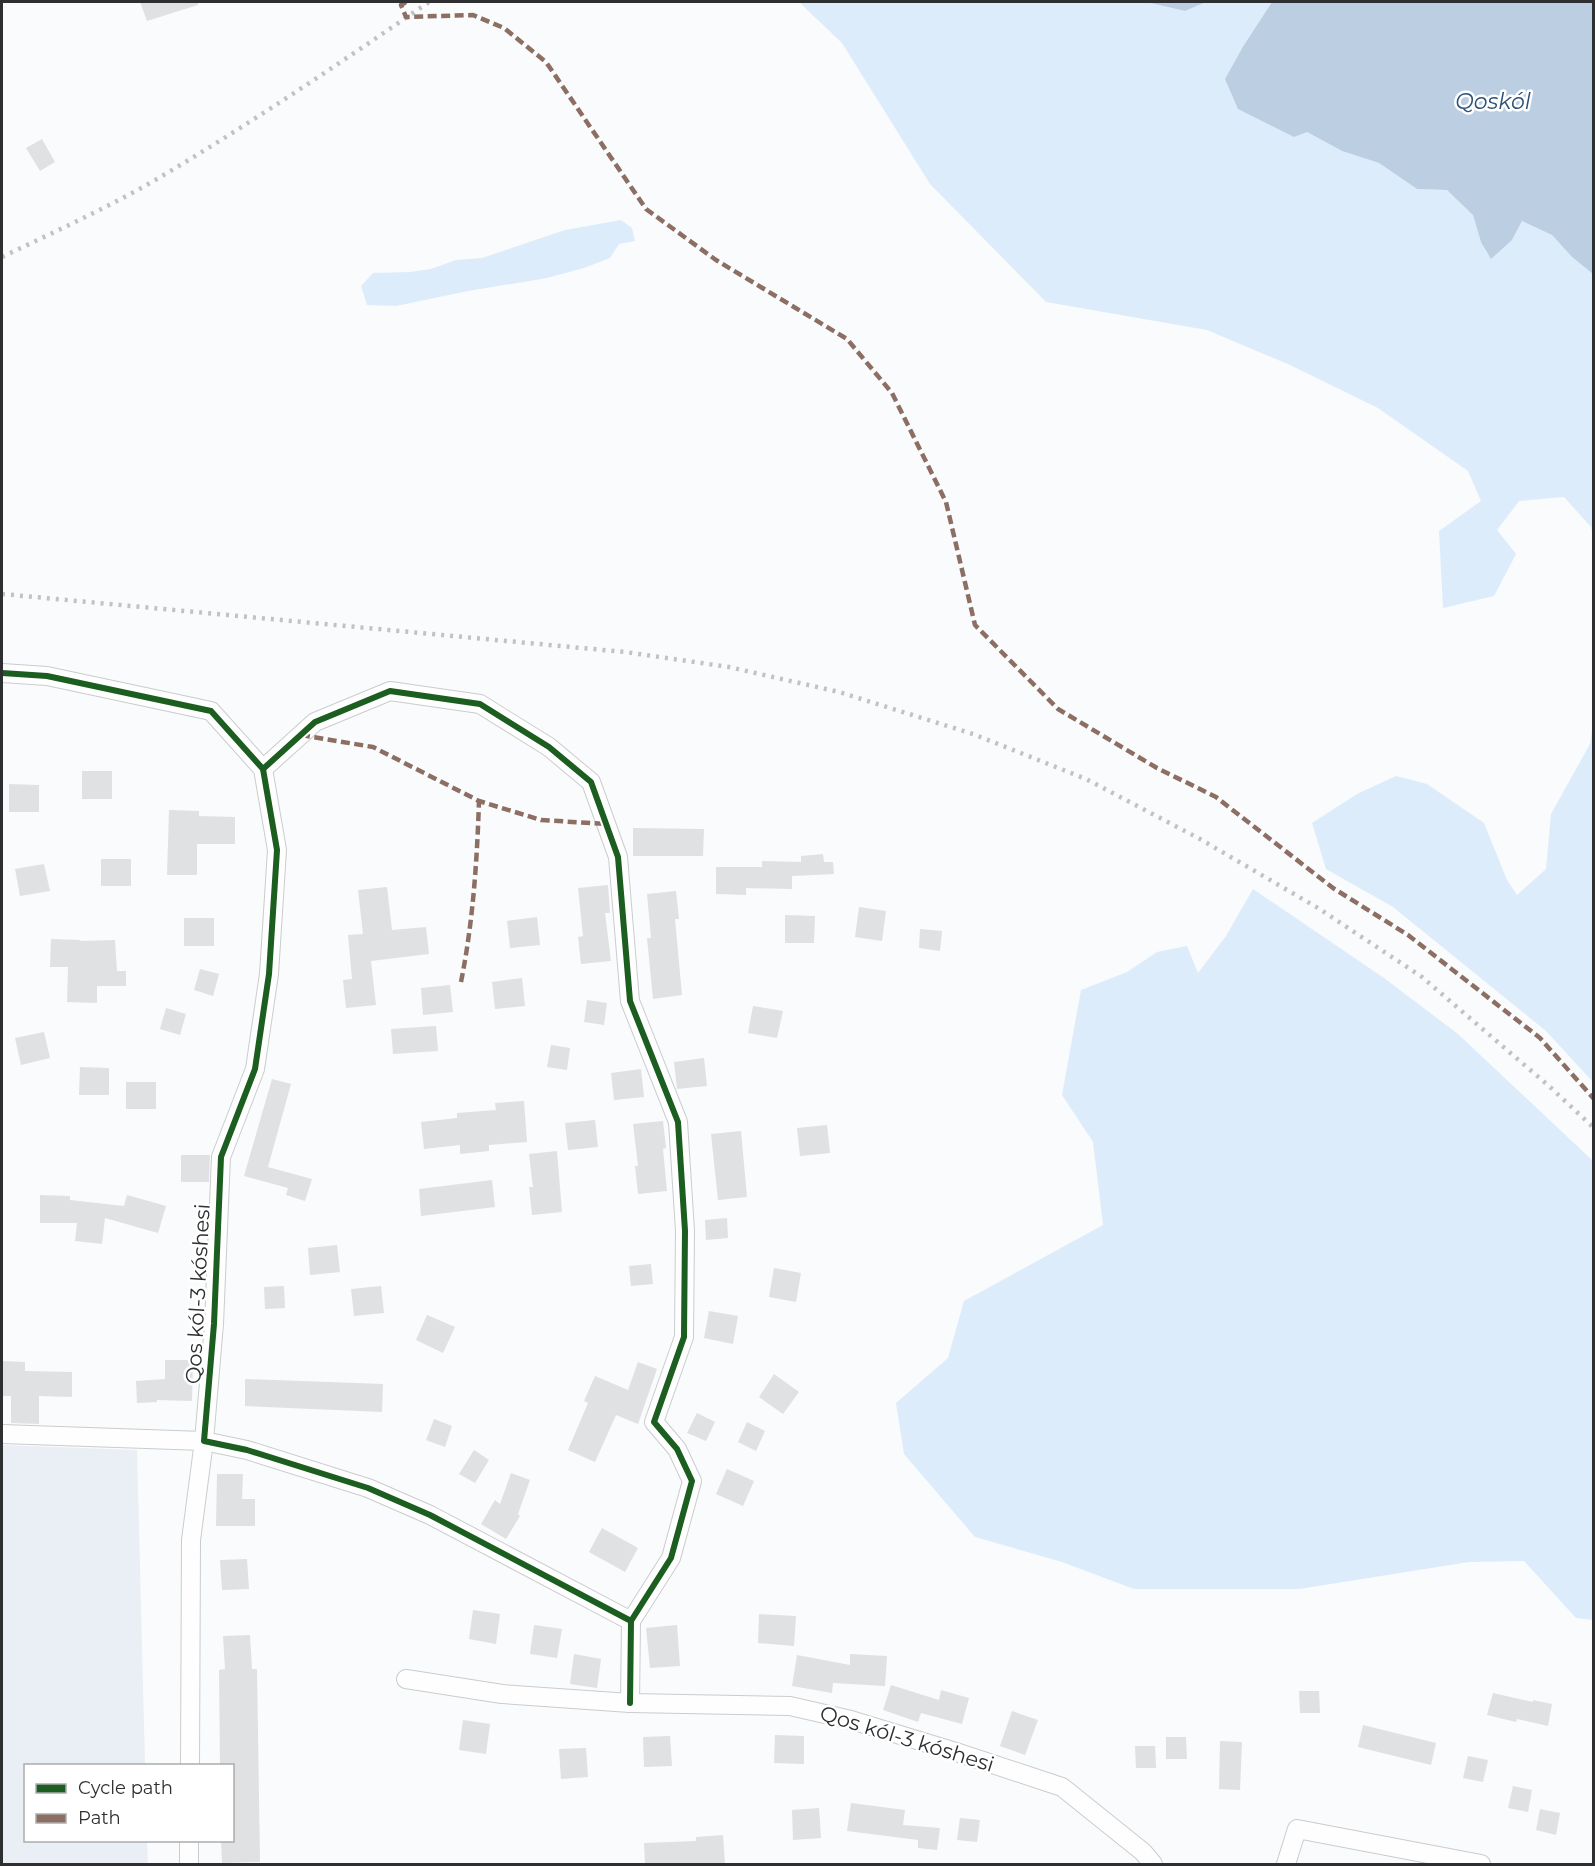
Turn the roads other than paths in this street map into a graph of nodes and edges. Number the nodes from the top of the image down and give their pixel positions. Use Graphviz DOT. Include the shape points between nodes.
graph roads {
  1 [pos="2,673"];
  2 [pos="262,769"];
  3 [pos="2,1434"];
  4 [pos="204,1441"];
  5 [pos="631,1621"];
  6 [pos="406,1679"];
  7 [pos="630,1703"];
  8 [pos="190,1764"];
  9 [pos="189,1842"];
  10 [pos="189,1864"];
  11 [pos="1153,1864"];
  12 [pos="1286,1864"];
  13 [pos="1481,1864"];
  1 -- 2 [label="street" via="47,676 211,711"];
  2 -- 4 [label="street, Qos kól-3 kóshesi" via="277,849 269,974 255,1070 221,1157"];
  2 -- 5 [label="street" via="315,722 390,691 480,704 549,747 591,782 618,857 630,1001 678,1122 686,1231 684,1337 654,1422 677,1449 692,1481 671,1558"];
  3 -- 4 [label="street"];
  4 -- 5 [label="street" via="247,1450 368,1488 430,1515"];
  4 -- 8 [label="street, Qos kól-3 kóshesi" via="191,1540"];
  5 -- 7 [label="street"];
  6 -- 7 [label="street, Qos kól-3 kóshesi" via="502,1694"];
  7 -- 11 [label="street, Qos kól-3 kóshesi" via="790,1706 956,1752 1062,1787"];
  9 -- 10 [label="street"];
  12 -- 13 [label="street" via="1297,1829"];
}
